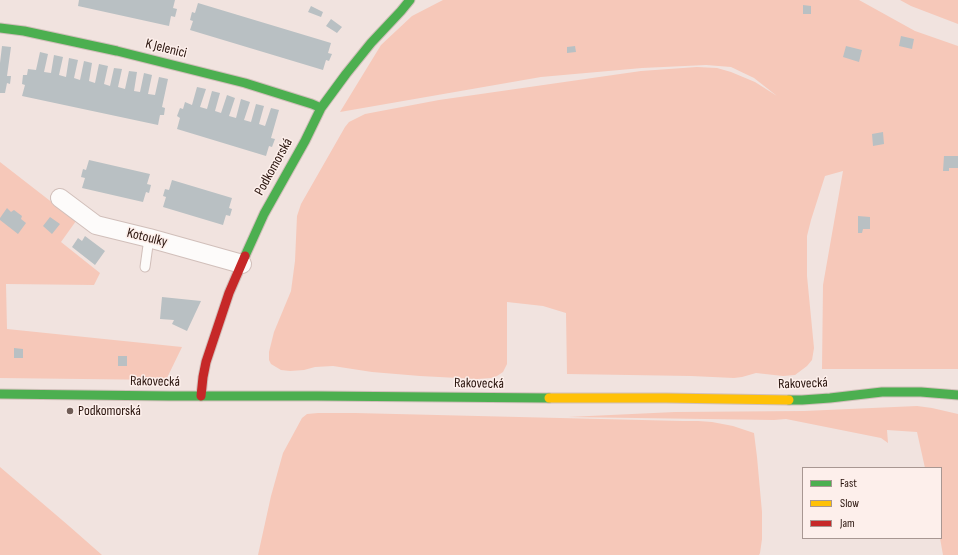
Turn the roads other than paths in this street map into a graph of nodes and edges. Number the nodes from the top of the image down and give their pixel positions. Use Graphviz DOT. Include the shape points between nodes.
graph roads {
  1 [pos="410,0"];
  2 [pos="0,28"];
  3 [pos="322,108"];
  4 [pos="60,198"];
  5 [pos="149,238"];
  6 [pos="242,264"];
  7 [pos="145,267"];
  8 [pos="0,394"];
  9 [pos="958,394"];
  10 [pos="201,396"];
  1 -- 3 [label="main road, Podkomorská" via="367,48"];
  2 -- 3 [label="main road, K Jelenici" via="117,50 246,83"];
  3 -- 6 [label="main road, Podkomorská" via="264,214"];
  4 -- 5 [label="street, Kotoulky" via="96,225"];
  5 -- 6 [label="street, Kotoulky"];
  5 -- 7 [label="lane"];
  6 -- 10 [label="main road, Podkomorská" via="229,293 206,362"];
  8 -- 10 [label="main road, Rakovecká"];
  9 -- 10 [label="main road, Rakovecká" via="882,392 802,400"];
}
